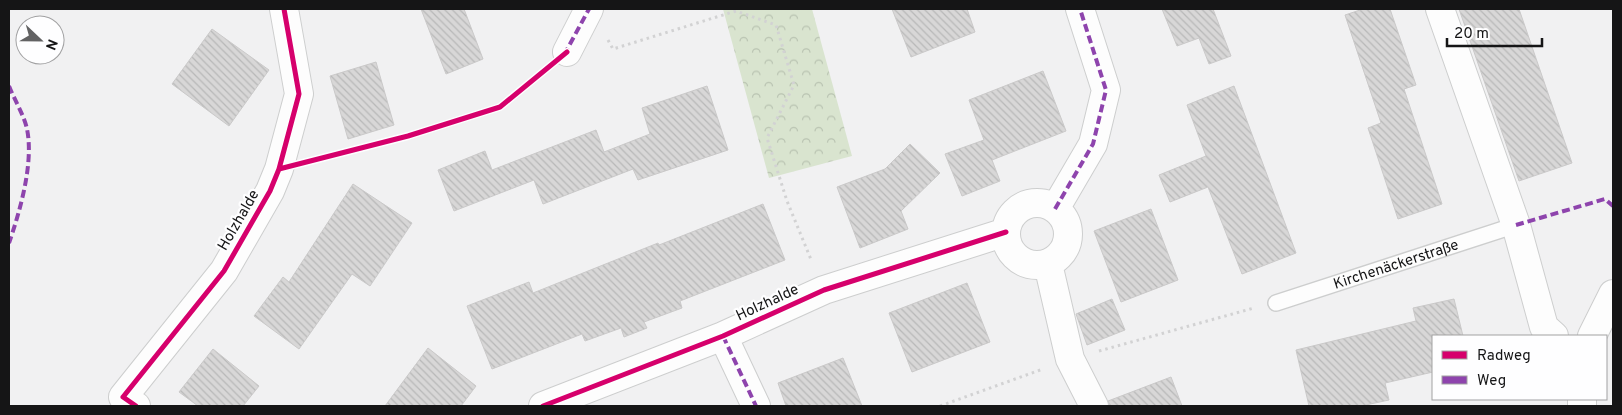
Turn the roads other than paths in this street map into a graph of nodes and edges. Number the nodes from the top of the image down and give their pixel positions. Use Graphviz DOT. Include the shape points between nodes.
graph roads {
  1 [pos="284,9"];
  2 [pos="589,9"];
  3 [pos="1080,9"];
  4 [pos="1440,9"];
  5 [pos="567,52"];
  6 [pos="1055,208"];
  7 [pos="1516,225"];
  8 [pos="1006,232"];
  9 [pos="1048,264"];
  10 [pos="1613,294"];
  11 [pos="1276,302"];
  12 [pos="1553,335"];
  13 [pos="1592,335"];
  14 [pos="723,336"];
  15 [pos="136,406"];
  16 [pos="543,406"];
  17 [pos="756,406"];
  18 [pos="1094,406"];
  1 -- 15 [label="street, Holzhalde" via="299,94 280,169 224,271 124,397"];
  2 -- 5 [label="street"];
  3 -- 6 [label="street" via="1106,90 1093,144"];
  4 -- 7 [label="street"];
  6 -- 8 [label="street" via="1034,203 1022,207 1011,217"];
  6 -- 9 [label="street" via="1065,220 1068,240 1061,254"];
  7 -- 11 [label="lane, Kirchenäckerstraße"];
  7 -- 12 [label="street" via="1544,327"];
  8 -- 9 [label="street" via="1009,247 1020,260 1034,266"];
  8 -- 14 [label="street, Holzhalde" via="824,290"];
  9 -- 18 [label="street" via="1070,359"];
  10 -- 13 [label="street"];
  14 -- 16 [label="street, Holzhalde"];
  14 -- 17 [label="street"];
}
